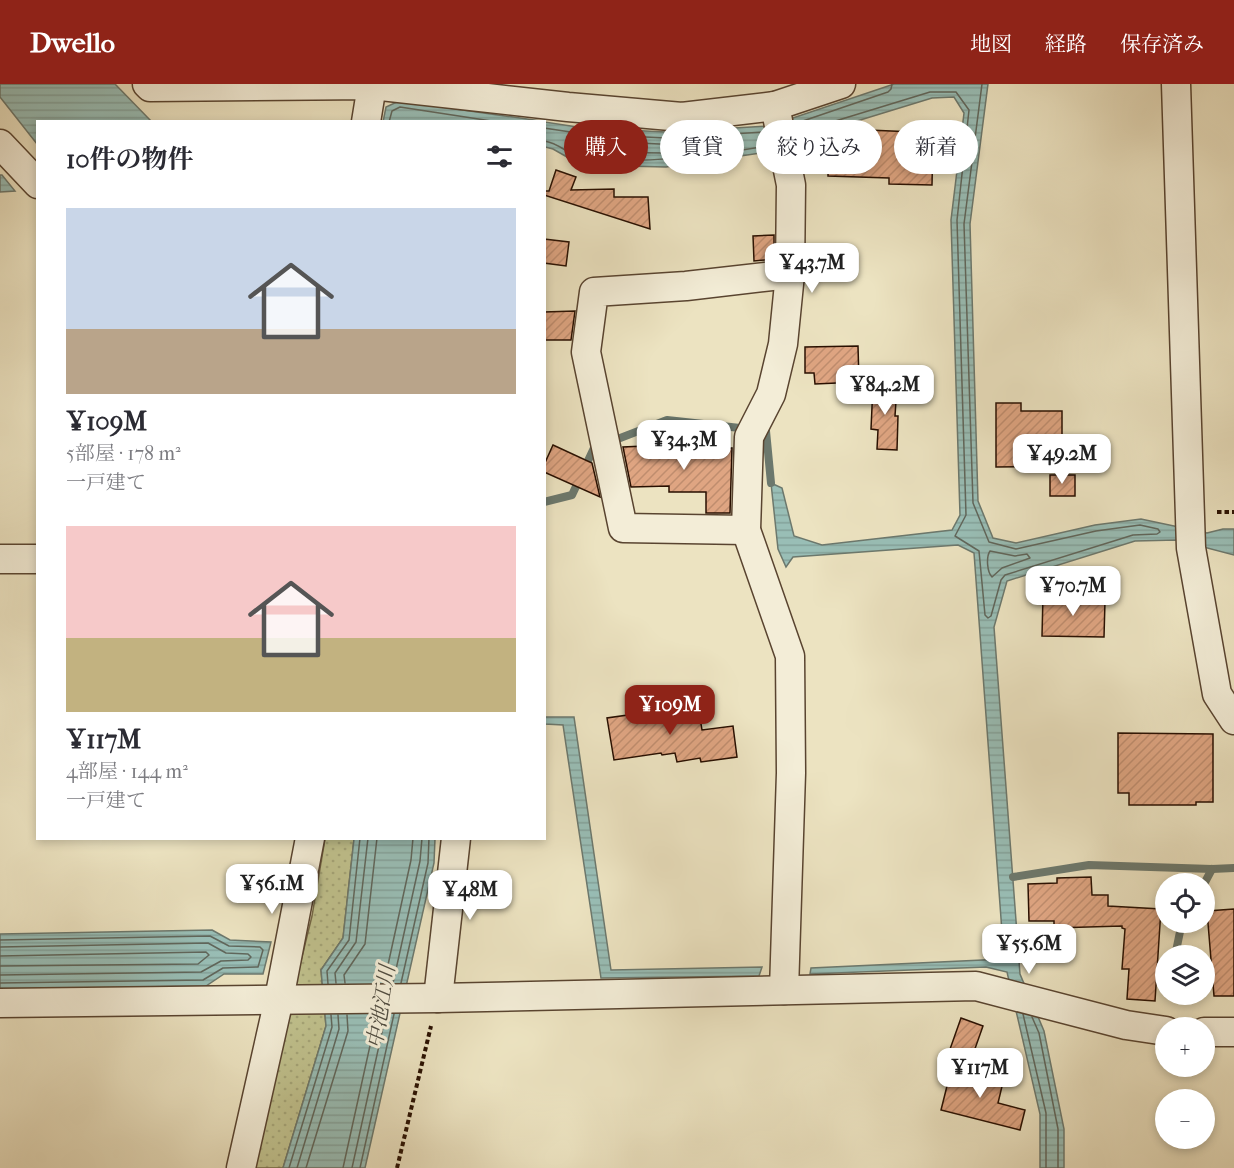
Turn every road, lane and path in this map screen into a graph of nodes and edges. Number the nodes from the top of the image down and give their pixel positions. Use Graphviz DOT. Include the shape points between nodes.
graph roads {
  1 [pos="147,84"];
  2 [pos="841,84"];
  3 [pos="1176,84"];
  4 [pos="372,86"];
  5 [pos="366,120"];
  6 [pos="756,120"];
  7 [pos="780,120"];
  8 [pos="0,144"];
  9 [pos="789,174"];
  10 [pos="36,182"];
  11 [pos="790,274"];
  12 [pos="746,530"];
  13 [pos="36,558"];
  14 [pos="0,559"];
  15 [pos="1234,720"];
  16 [pos="310,840"];
  17 [pos="456,840"];
  18 [pos="784,990"];
  19 [pos="432,998"];
  20 [pos="286,999"];
  21 [pos="0,1003"];
  22 [pos="1155,1029"];
  23 [pos="1215,1032"];
  24 [pos="1234,1032"];
  25 [pos="241,1168"];
  26 [pos="397,1168"];
  1 -- 4 [label="street"];
  2 -- 7 [label="street"];
  3 -- 15 [label="street" via="1190,537 1218,694"];
  4 -- 5 [label="street"];
  4 -- 6 [label="street" via="568,107"];
  8 -- 10 [label="street"];
  9 -- 11 [label="street"];
  11 -- 12 [label="street" via="783,344 771,394 749,437"];
  11 -- 12 [label="street" via="594,292 586,352 623,528"];
  12 -- 18 [label="street" via="790,656 791,773"];
  13 -- 14 [label="street"];
  16 -- 20 [label="street"];
  17 -- 19 [label="street"];
  18 -- 19 [label="street"];
  18 -- 22 [label="street" via="976,986"];
  19 -- 20 [label="street"];
  19 -- 26 [label="path"];
  20 -- 21 [label="street"];
  20 -- 25 [label="street"];
  23 -- 24 [label="street"];
}
